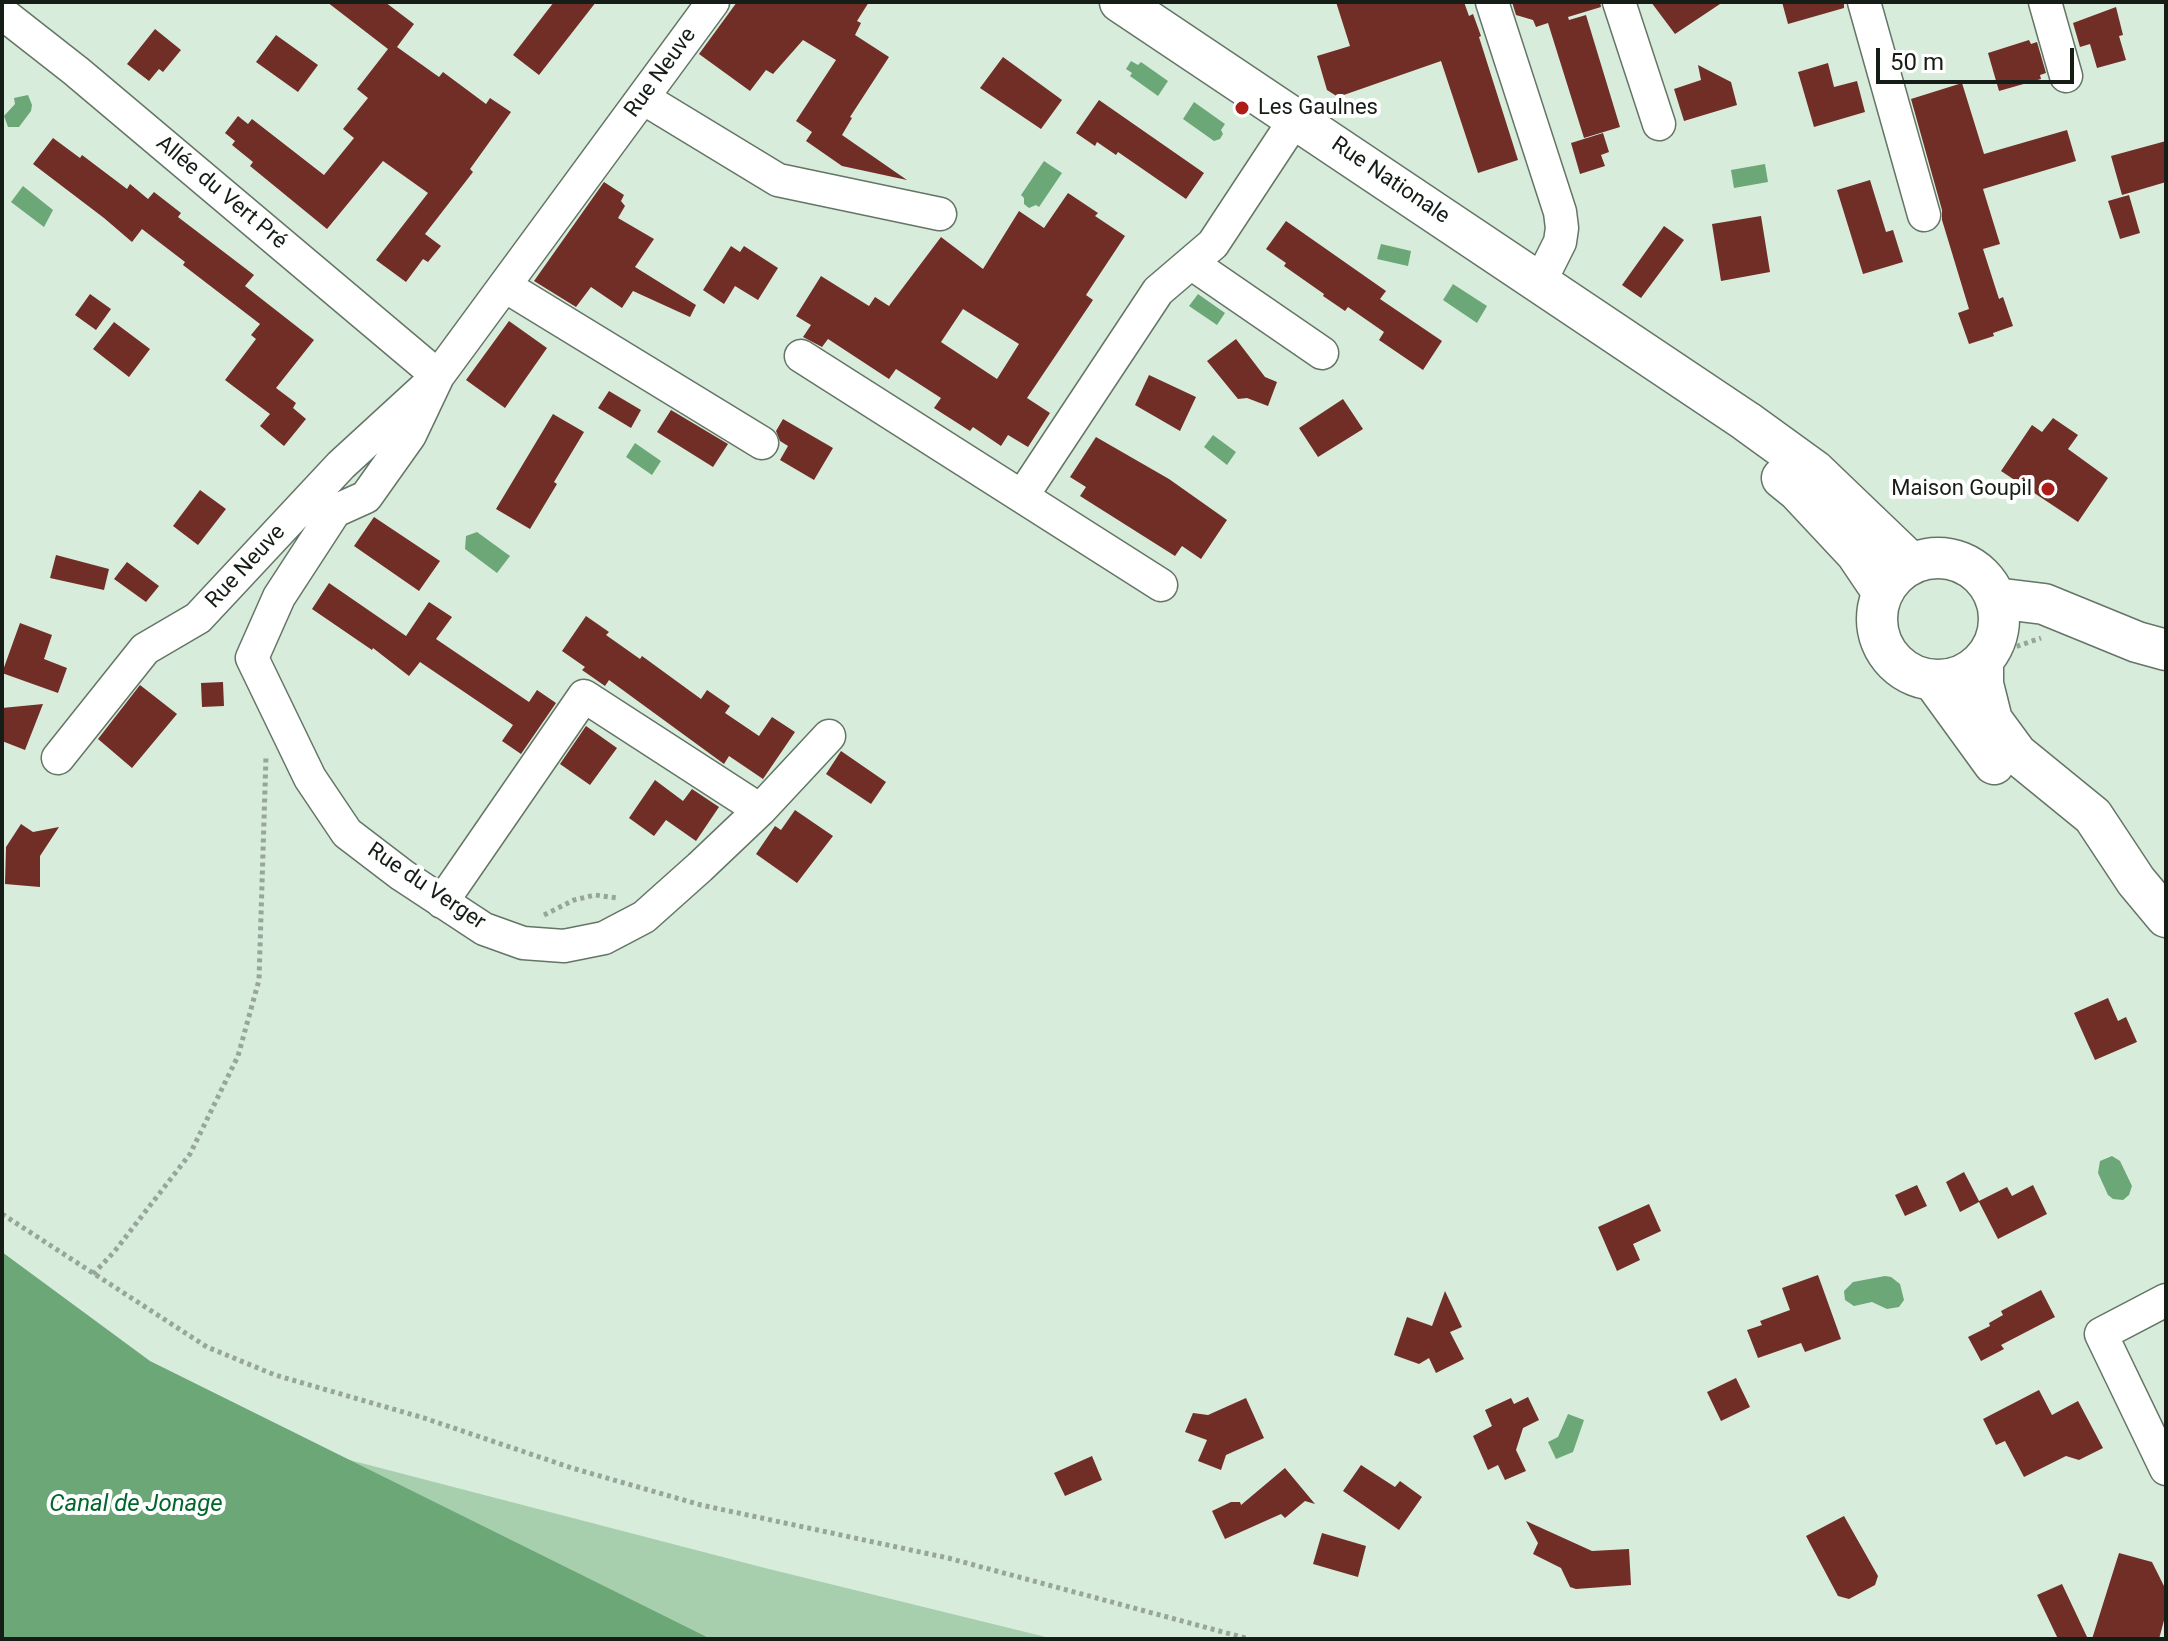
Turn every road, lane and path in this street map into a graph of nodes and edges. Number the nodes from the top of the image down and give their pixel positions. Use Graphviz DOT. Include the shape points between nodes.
graph roads {
  1 [pos="713,2"];
  2 [pos="1120,2"];
  3 [pos="1492,2"];
  4 [pos="1619,2"];
  5 [pos="1864,2"];
  6 [pos="2045,2"];
  7 [pos="2,13"];
  8 [pos="2066,76"];
  9 [pos="643,98"];
  10 [pos="1296,118"];
  11 [pos="1659,124"];
  12 [pos="940,214"];
  13 [pos="1924,215"];
  14 [pos="1191,263"];
  15 [pos="1540,282"];
  16 [pos="505,286"];
  17 [pos="1580,308"];
  18 [pos="1322,353"];
  19 [pos="801,356"];
  20 [pos="438,376"];
  21 [pos="762,443"];
  22 [pos="1023,495"];
  23 [pos="366,497"];
  24 [pos="1912,564"];
  25 [pos="1161,585"];
  26 [pos="1883,593"];
  27 [pos="1992,631"];
  28 [pos="2152,646"];
  29 [pos="1933,680"];
  30 [pos="829,736"];
  31 [pos="266,748"];
  32 [pos="58,758"];
  33 [pos="760,810"];
  34 [pos="2136,881"];
  35 [pos="442,902"];
  36 [pos="644,917"];
  37 [pos="2166,917"];
  38 [pos="538,918"];
  39 [pos="2,1214"];
  40 [pos="93,1274"];
  41 [pos="2166,1300"];
  42 [pos="2166,1469"];
  43 [pos="1249,1639"];
  1 -- 9 [label="street, Rue Neuve"];
  2 -- 10 [label="main road, Rue Nationale"];
  3 -- 15 [label="street" via="1560,212 1560,242"];
  4 -- 11 [label="street"];
  5 -- 13 [label="street"];
  6 -- 8 [label="street"];
  7 -- 20 [label="street, Allée du Vert Pré"];
  9 -- 12 [label="street" via="778,180"];
  9 -- 16 [label="street, Rue Neuve"];
  10 -- 14 [label="street" via="1213,244"];
  10 -- 15 [label="main road, Rue Nationale"];
  14 -- 18 [label="street"];
  14 -- 22 [label="street" via="1158,291"];
  15 -- 17 [label="main road, Rue Nationale"];
  16 -- 20 [label="street, Rue Neuve"];
  16 -- 21 [label="street"];
  17 -- 24 [label="main road, Rue Nationale" via="1815,471"];
  17 -- 26 [label="main road, Rue Nationale" via="1798,491 1856,553"];
  19 -- 22 [label="street"];
  20 -- 23 [label="street, Rue Neuve" via="410,435"];
  20 -- 32 [label="street, Rue Neuve" via="341,465 198,618 145,649"];
  22 -- 25 [label="street"];
  23 -- 35 [label="street, Rue du Verger" via="335,511 279,597 252,658 310,778 347,833"];
  24 -- 26 [label="main road"];
  24 -- 27 [label="main road" via="1944,559 1975,571 1987,583"];
  26 -- 29 [label="main road" via="1877,619 1883,646 1900,667"];
  27 -- 28 [label="main road" via="2045,626"];
  27 -- 29 [label="main road" via="1964,674"];
  27 -- 34 [label="main road" via="1983,684 1992,720 2017,754 2093,816"];
  29 -- 34 [label="main road" via="1993,763"];
  30 -- 33 [label="street, Rue du Verger"];
  31 -- 40 [label="path" via="259,980 238,1056 190,1154"];
  33 -- 35 [label="street" via="584,696"];
  33 -- 36 [label="street, Rue du Verger"];
  34 -- 37 [label="main road"];
  35 -- 36 [label="street, Rue du Verger" via="484,929 523,943 564,946 604,938"];
  36 -- 38 [label="path" via="616,897 595,895"];
  39 -- 40 [label="path"];
  40 -- 43 [label="path" via="207,1347 275,1375 701,1505 948,1558"];
  41 -- 42 [label="street" via="2101,1334"];
}
